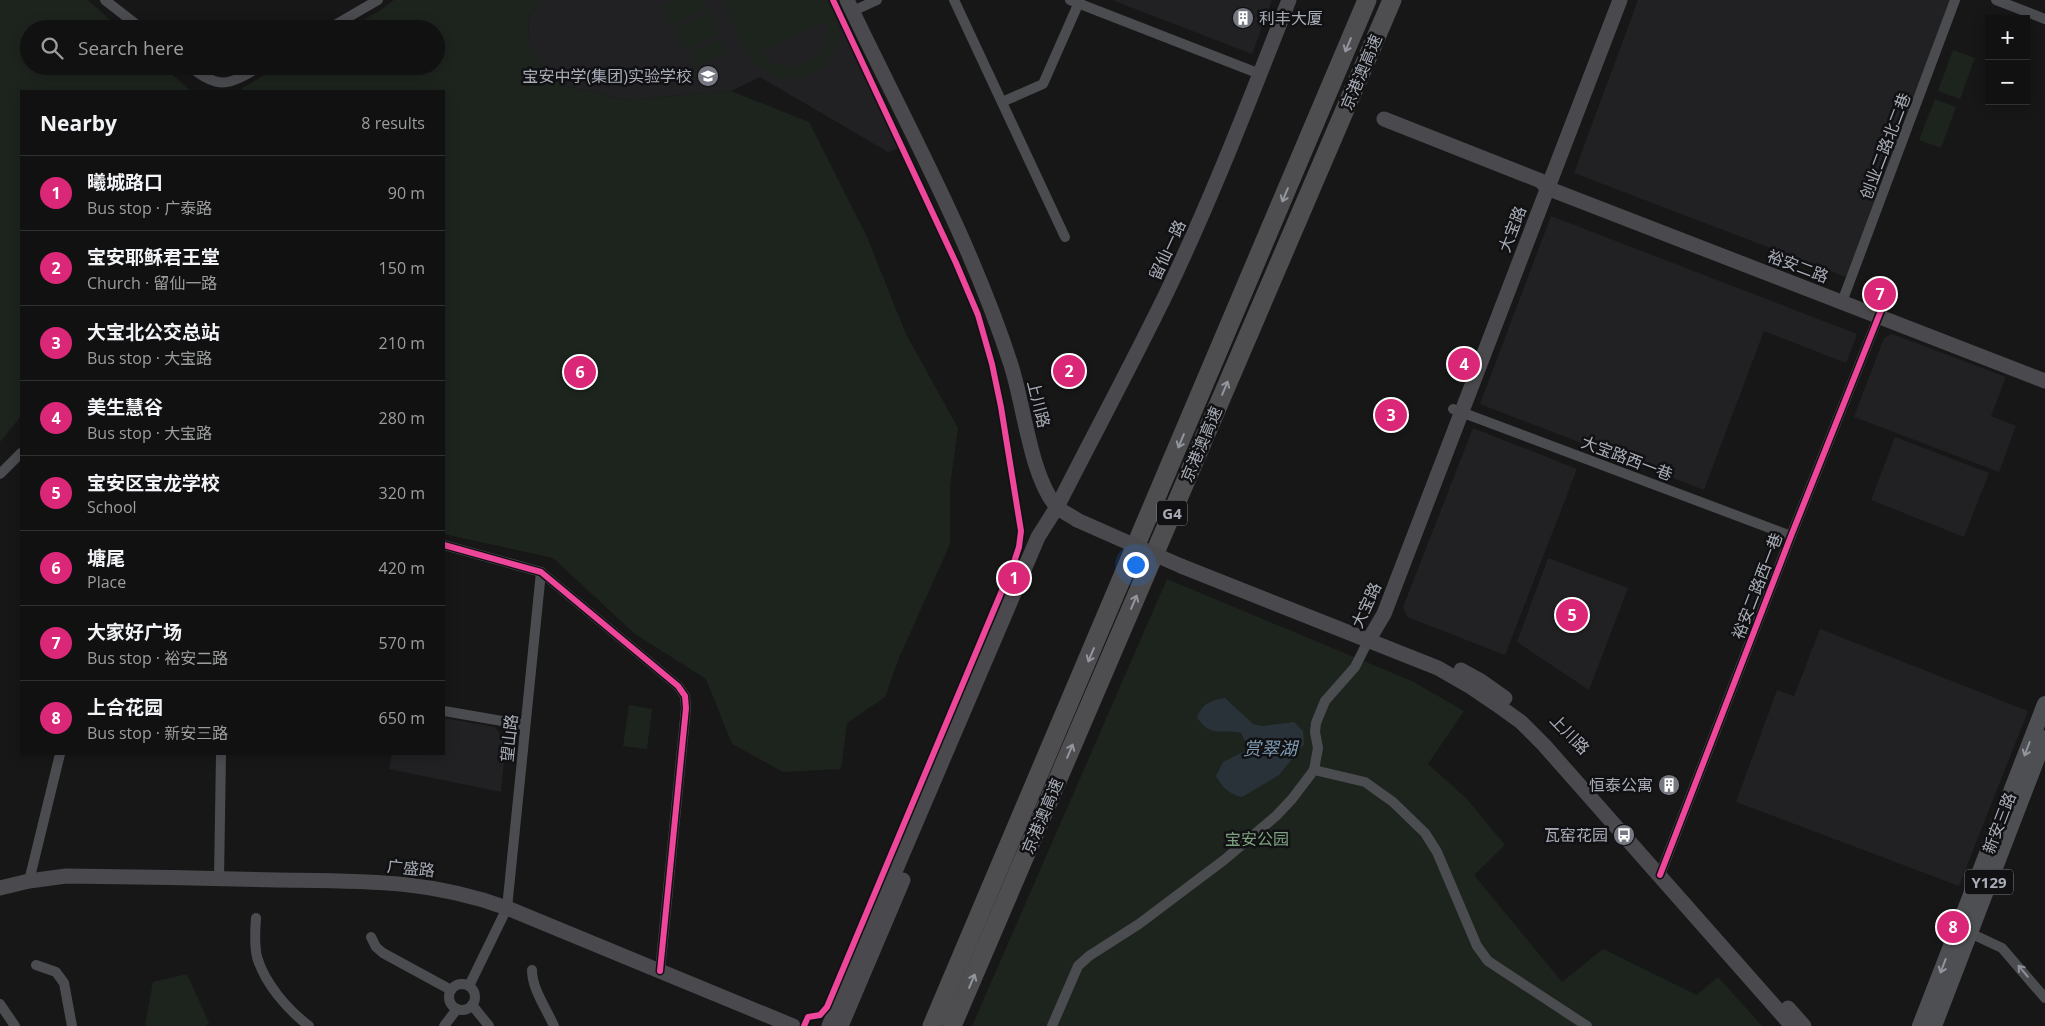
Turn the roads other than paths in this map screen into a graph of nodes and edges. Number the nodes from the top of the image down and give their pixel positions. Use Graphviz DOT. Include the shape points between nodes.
graph roads {
  1 [pos="105,0"];
  2 [pos="378,0"];
  3 [pos="876,0"];
  4 [pos="954,0"];
  5 [pos="1288,0"];
  6 [pos="1367,0"];
  7 [pos="1392,0"];
  8 [pos="1611,0"];
  9 [pos="1620,0"];
  10 [pos="1956,0"];
  11 [pos="1996,0"];
  12 [pos="1076,1"];
  13 [pos="850,6"];
  14 [pos="2045,19"];
  15 [pos="130,20"];
  16 [pos="344,20"];
  17 [pos="1260,74"];
  18 [pos="201,75"];
  19 [pos="245,75"];
  20 [pos="1002,102"];
  21 [pos="1384,118"];
  22 [pos="1546,183"];
  23 [pos="1066,237"];
  24 [pos="1844,298"];
  25 [pos="1881,312"];
  26 [pos="2045,371"];
  27 [pos="2045,381"];
  28 [pos="1457,410"];
  29 [pos="20,454"];
  30 [pos="0,474"];
  31 [pos="1057,507"];
  32 [pos="1791,536"];
  33 [pos="445,544"];
  34 [pos="541,572"];
  35 [pos="1368,641"];
  36 [pos="2045,704"];
  37 [pos="445,710"];
  38 [pos="525,725"];
  39 [pos="2045,738"];
  40 [pos="60,755"];
  41 [pos="221,755"];
  42 [pos="1314,770"];
  43 [pos="1662,870"];
  44 [pos="219,878"];
  45 [pos="29,881"];
  46 [pos="0,888"];
  47 [pos="507,908"];
  48 [pos="256,918"];
  49 [pos="1977,936"];
  50 [pos="371,937"];
  51 [pos="36,965"];
  52 [pos="532,970"];
  53 [pos="660,971"];
  54 [pos="469,986"];
  55 [pos="451,990"];
  56 [pos="2045,998"];
  57 [pos="0,1004"];
  58 [pos="472,1005"];
  59 [pos="458,1009"];
  60 [pos="15,1026"];
  61 [pos="72,1026"];
  62 [pos="309,1026"];
  63 [pos="444,1026"];
  64 [pos="489,1026"];
  65 [pos="554,1026"];
  66 [pos="793,1026"];
  67 [pos="830,1026"];
  68 [pos="841,1026"];
  69 [pos="932,1026"];
  70 [pos="952,1026"];
  71 [pos="1052,1026"];
  72 [pos="1587,1026"];
  73 [pos="1792,1026"];
  74 [pos="1804,1026"];
  75 [pos="1920,1026"];
  76 [pos="1934,1026"];
  1 -- 15 [label="street"];
  2 -- 16 [label="street"];
  3 -- 13 [label="street"];
  4 -- 20 [label="street"];
  5 -- 17 [label="main road, 留仙一路"];
  6 -- 69 [label="highway, 京港澳高速 / G4, one-way"];
  70 -- 7 [label="highway, 京港澳高速 / G4, one-way"];
  8 -- 22 [label="main road, 大宝路"];
  9 -- 22 [label="main road, 大宝路"];
  10 -- 24 [label="street, 创业二路北二巷"];
  11 -- 14 [label="street"];
  12 -- 17 [label="street"];
  12 -- 20 [label="street" via="1043,84"];
  13 -- 31 [label="main road, 上川路" via="954,222 983,292 1011,366 1046,491"];
  17 -- 31 [label="main road, 留仙一路" via="1165,295"];
  18 -- 19 [label="street" via="220,83"];
  20 -- 23 [label="street"];
  21 -- 22 [label="main road, 裕安二路"];
  22 -- 24 [label="main road, 裕安二路"];
  22 -- 28 [label="main road, 大宝路"];
  24 -- 25 [label="main road, 裕安二路"];
  25 -- 26 [label="main road, 裕安二路"];
  25 -- 27 [label="main road, 裕安二路"];
  25 -- 32 [label="street, 裕安二路西一巷"];
  28 -- 32 [label="street, 大宝路西一巷"];
  28 -- 35 [label="main road, 大宝路" via="1384,614"];
  29 -- 30 [label="street"];
  31 -- 35 [label="main road, 上川路, bridge" via="1077,520 1181,566"];
  31 -- 67 [label="main road" via="1038,537"];
  31 -- 68 [label="main road" via="1047,541"];
  32 -- 43 [label="street, 裕安二路西一巷"];
  33 -- 34 [label="street"];
  34 -- 38 [label="street, 望山路"];
  34 -- 53 [label="street" via="678,686 685,696"];
  35 -- 42 [label="street" via="1354,667 1325,701 1316,722 1318,748"];
  35 -- 43 [label="main road, 上川路" via="1438,668 1521,722"];
  36 -- 75 [label="main road, 新安三路, one-way"];
  37 -- 38 [label="street"];
  38 -- 47 [label="street, 望山路"];
  39 -- 49 [label="main road, 新安三路 / Y129"];
  40 -- 45 [label="street"];
  41 -- 44 [label="street"];
  42 -- 71 [label="street" via="1276,816 1224,860 1078,966"];
  42 -- 72 [label="street" via="1365,782 1410,818 1437,852 1477,946 1488,961"];
  43 -- 73 [label="main road, 上川路"];
  43 -- 74 [label="main road, 上川路"];
  44 -- 45 [label="main road, 广盛路" via="66,876"];
  44 -- 47 [label="main road, 广盛路" via="413,884 451,890"];
  45 -- 46 [label="main road, 广盛路"];
  47 -- 53 [label="main road, 广盛路"];
  47 -- 54 [label="street"];
  48 -- 62 [label="street" via="257,957 266,978 285,1004"];
  56 -- 49 [label="street, one-way" via="1998,946"];
  49 -- 76 [label="main road, 新安三路 / Y129"];
  50 -- 55 [label="street" via="383,953"];
  51 -- 61 [label="street" via="56,972 64,983"];
  52 -- 65 [label="street" via="534,986"];
  53 -- 66 [label="main road, 广盛路"];
  54 -- 55 [label="street" via="460,984"];
  54 -- 58 [label="street" via="475,997"];
  55 -- 59 [label="street" via="450,999"];
  57 -- 60 [label="street"];
  58 -- 59 [label="street"];
  58 -- 64 [label="street"];
  59 -- 63 [label="street"];
}
